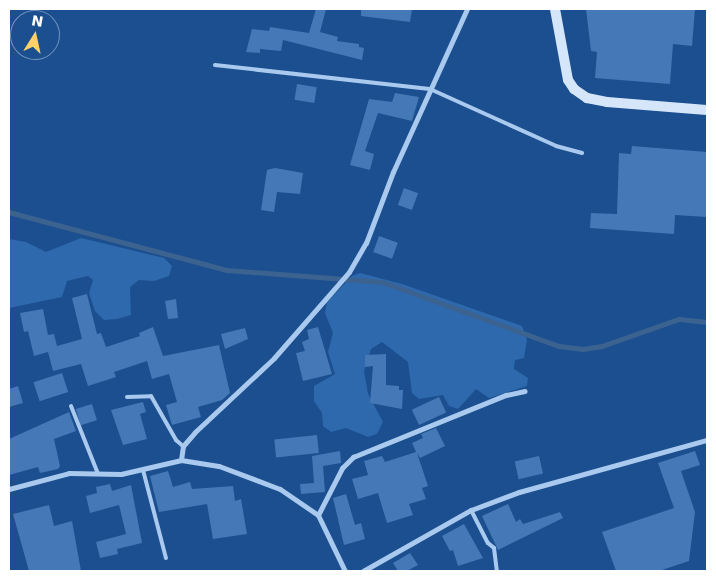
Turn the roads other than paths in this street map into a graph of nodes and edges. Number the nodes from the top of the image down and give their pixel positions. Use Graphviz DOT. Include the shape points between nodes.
graph roads {
  1 [pos="467,9"];
  2 [pos="555,9"];
  3 [pos="215,65"];
  4 [pos="430,89"];
  5 [pos="707,110"];
  6 [pos="582,153"];
  7 [pos="525,391"];
  8 [pos="127,397"];
  9 [pos="71,406"];
  10 [pos="707,440"];
  11 [pos="183,446"];
  12 [pos="181,460"];
  13 [pos="144,470"];
  14 [pos="98,474"];
  15 [pos="9,489"];
  16 [pos="471,510"];
  17 [pos="318,515"];
  18 [pos="166,558"];
  19 [pos="344,571"];
  20 [pos="363,571"];
  21 [pos="497,571"];
  1 -- 4 [label="street"];
  2 -- 5 [label="street" via="568,80 574,90 587,98 607,102"];
  3 -- 4 [label="lane"];
  4 -- 6 [label="lane" via="556,146"];
  4 -- 11 [label="street" via="366,243 350,272 274,358"];
  7 -- 17 [label="street" via="506,395 353,457 342,468"];
  8 -- 11 [label="lane" via="152,396 176,440"];
  9 -- 14 [label="lane"];
  10 -- 16 [label="street" via="519,492"];
  11 -- 12 [label="street"];
  12 -- 13 [label="street"];
  12 -- 17 [label="street" via="219,466 280,489"];
  13 -- 14 [label="street"];
  13 -- 18 [label="lane"];
  14 -- 15 [label="street" via="69,473"];
  16 -- 20 [label="street"];
  16 -- 21 [label="lane" via="488,543 494,548"];
  17 -- 19 [label="street"];
}
